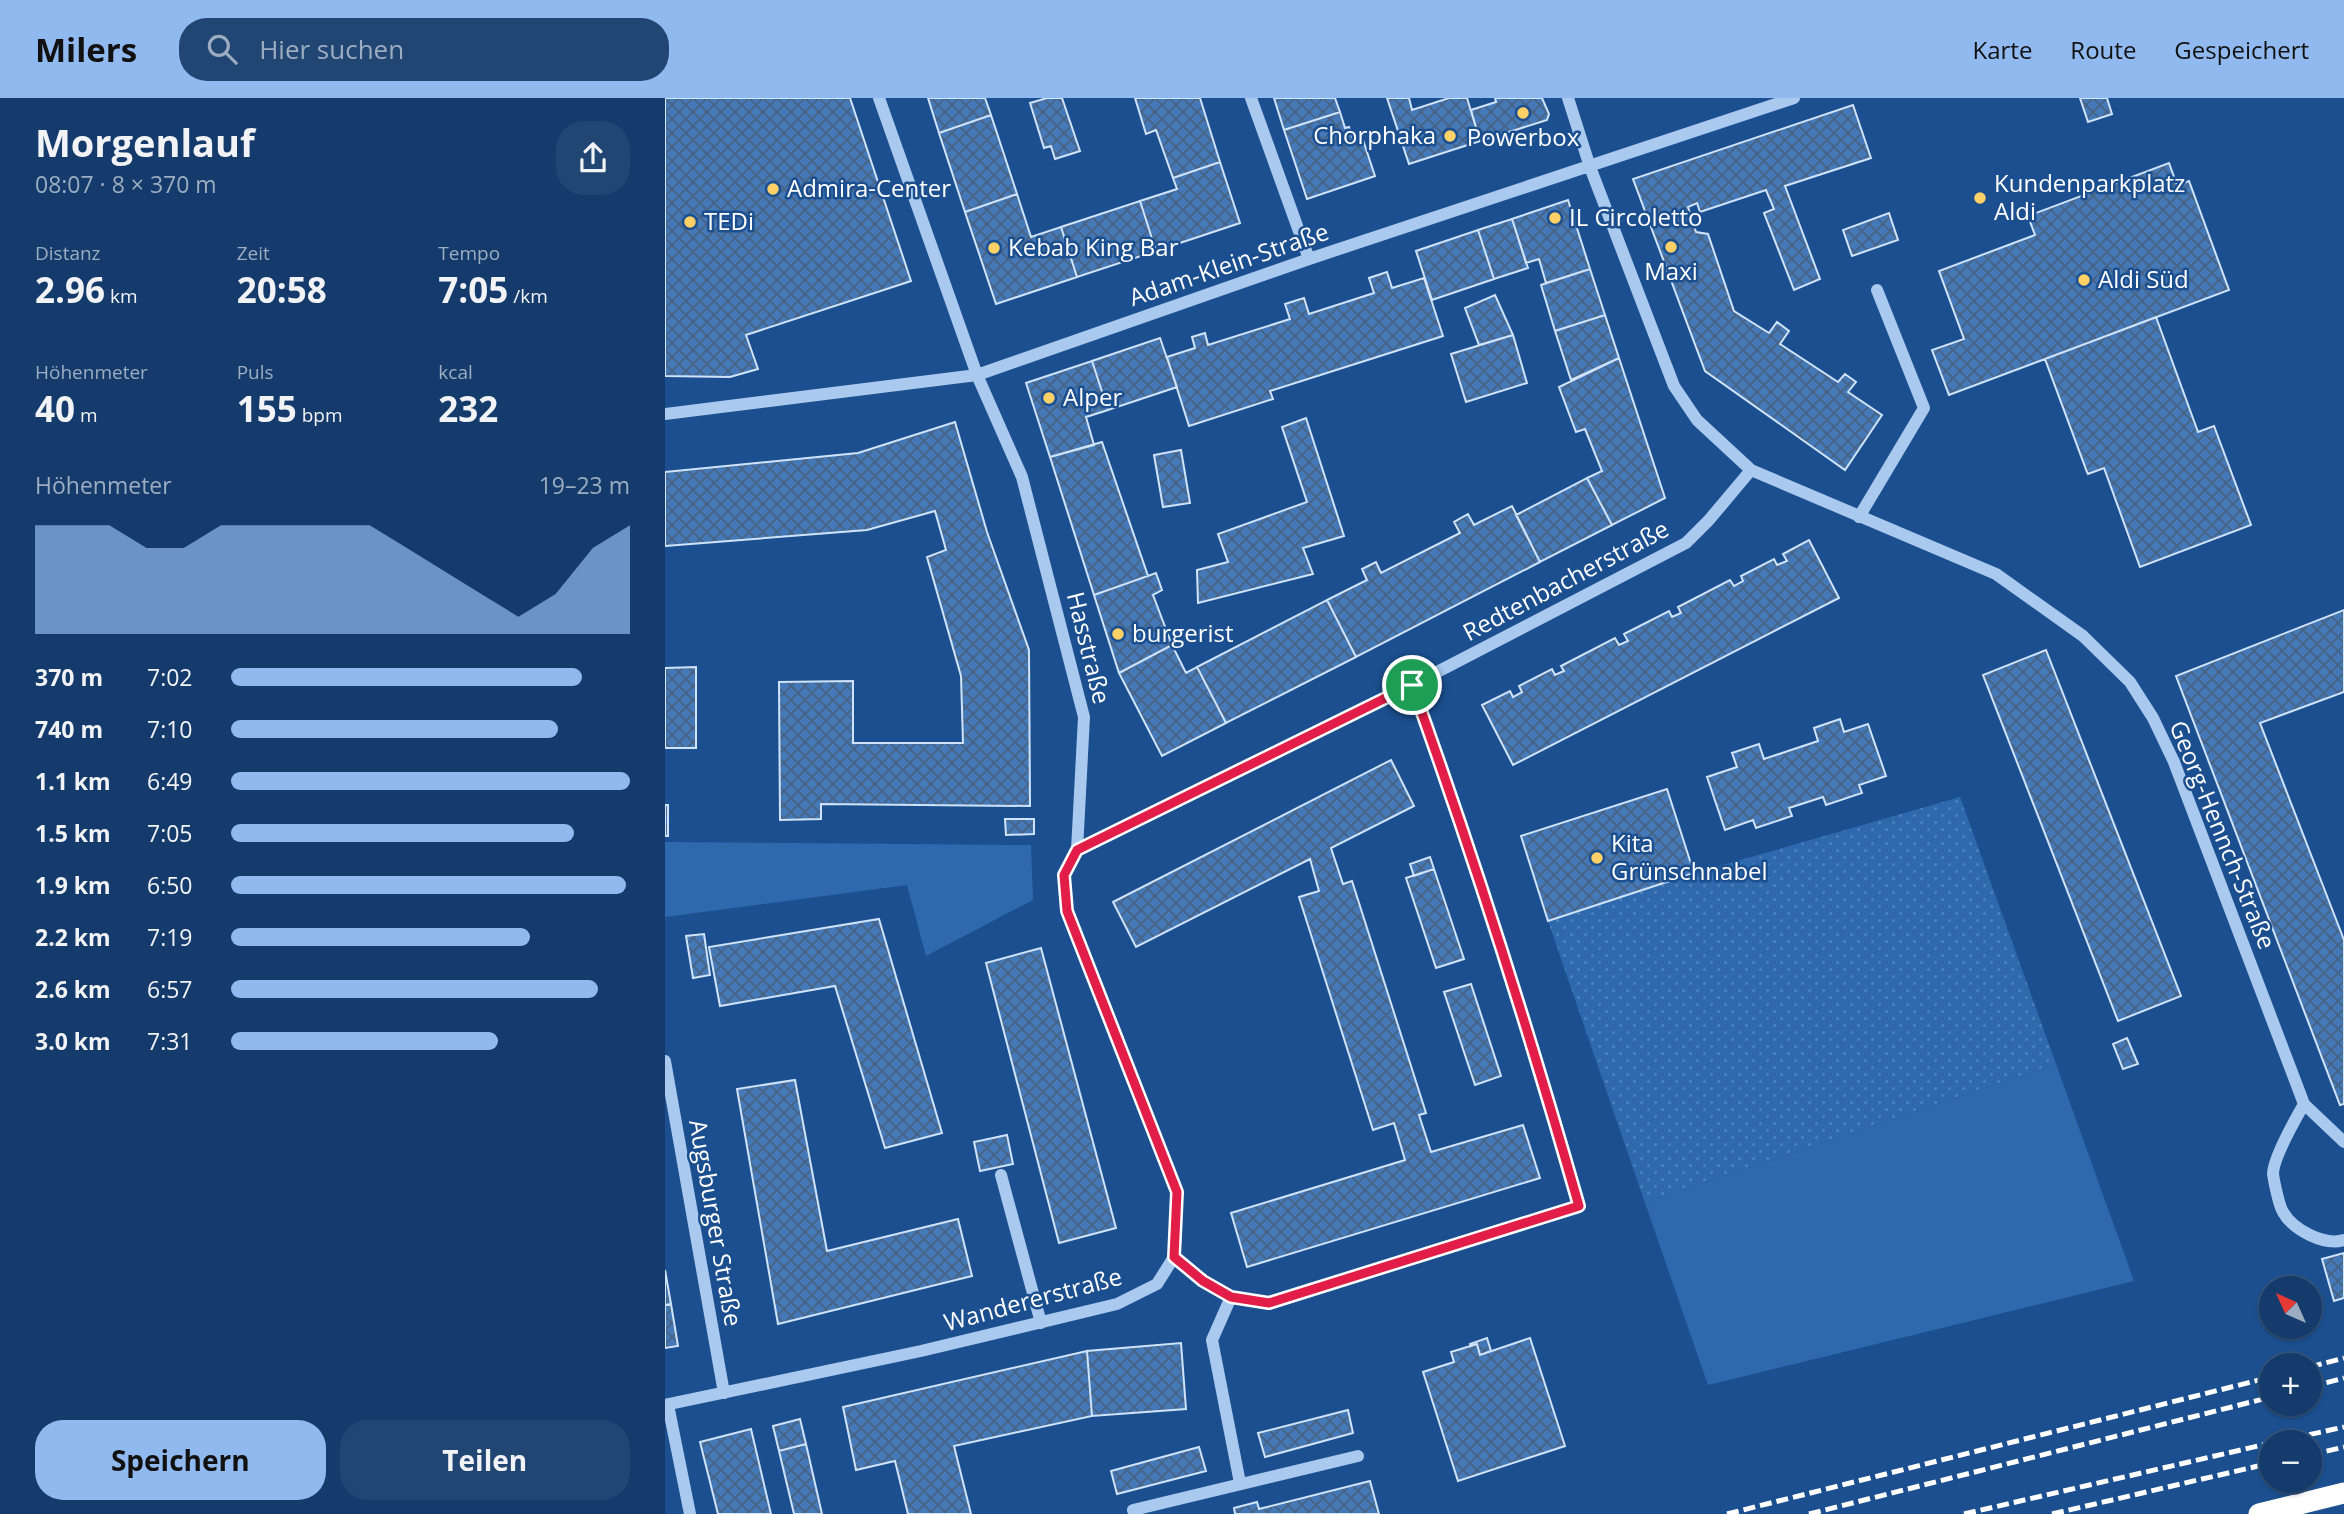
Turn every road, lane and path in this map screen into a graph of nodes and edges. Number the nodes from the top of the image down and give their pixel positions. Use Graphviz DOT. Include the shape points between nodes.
graph roads {
  1 [pos="879,98"];
  2 [pos="1251,98"];
  3 [pos="1568,98"];
  4 [pos="1794,98"];
  5 [pos="1590,167"];
  6 [pos="1309,260"];
  7 [pos="1877,290"];
  8 [pos="977,375"];
  9 [pos="665,414"];
  10 [pos="1751,470"];
  11 [pos="1859,517"];
  12 [pos="1412,685"];
  13 [pos="1077,850"];
  14 [pos="665,1061"];
  15 [pos="2304,1104"];
  16 [pos="2344,1142"];
  17 [pos="1001,1175"];
  18 [pos="2344,1240"];
  19 [pos="1174,1257"];
  20 [pos="1231,1297"];
  21 [pos="1041,1323"];
  22 [pos="724,1393"];
  23 [pos="667,1405"];
  24 [pos="1357,1456"];
  25 [pos="1240,1483"];
  26 [pos="2344,1493"];
  27 [pos="1133,1510"];
  28 [pos="689,1514"];
  29 [pos="2259,1514"];
  1 -- 8 [label="street, Hasstraße"];
  2 -- 6 [label="street"];
  3 -- 5 [label="street, Georg-Hennch-Straße"];
  4 -- 5 [label="street, Adam-Klein-Straße"];
  5 -- 6 [label="street, Adam-Klein-Straße"];
  5 -- 10 [label="street, Georg-Hennch-Straße" via="1674,386 1697,420"];
  6 -- 8 [label="street, Adam-Klein-Straße"];
  7 -- 11 [label="street" via="1924,408"];
  8 -- 9 [label="street, Adam-Klein-Straße"];
  8 -- 13 [label="street, Hasstraße" via="1022,477 1084,718"];
  10 -- 11 [label="street, Georg-Hennch-Straße"];
  10 -- 12 [label="street, Redtenbacherstraße" via="1686,543"];
  11 -- 15 [label="street, Georg-Hennch-Straße" via="1996,574 2083,636 2130,682 2174,762"];
  12 -- 13 [label="street, Redtenbacherstraße"];
  12 -- 20 [label="street" via="1463,827 1579,1206 1269,1303"];
  13 -- 19 [label="street, Hasstraße" via="1064,875 1067,911 1177,1192"];
  14 -- 22 [label="street, Augsburger Straße"];
  15 -- 16 [label="street, Georg-Hennch-Straße"];
  15 -- 18 [label="street" via="2273,1172 2283,1212 2307,1235"];
  17 -- 21 [label="street"];
  19 -- 20 [label="street"];
  19 -- 21 [label="street, Wandererstraße" via="1157,1284 1117,1304"];
  20 -- 25 [label="street" via="1212,1340"];
  21 -- 22 [label="street, Wandererstraße"];
  22 -- 23 [label="street, Wandererstraße"];
  23 -- 28 [label="street, Wandererstraße"];
  24 -- 25 [label="street"];
  25 -- 27 [label="street"];
  26 -- 29 [label="highway"];
}
